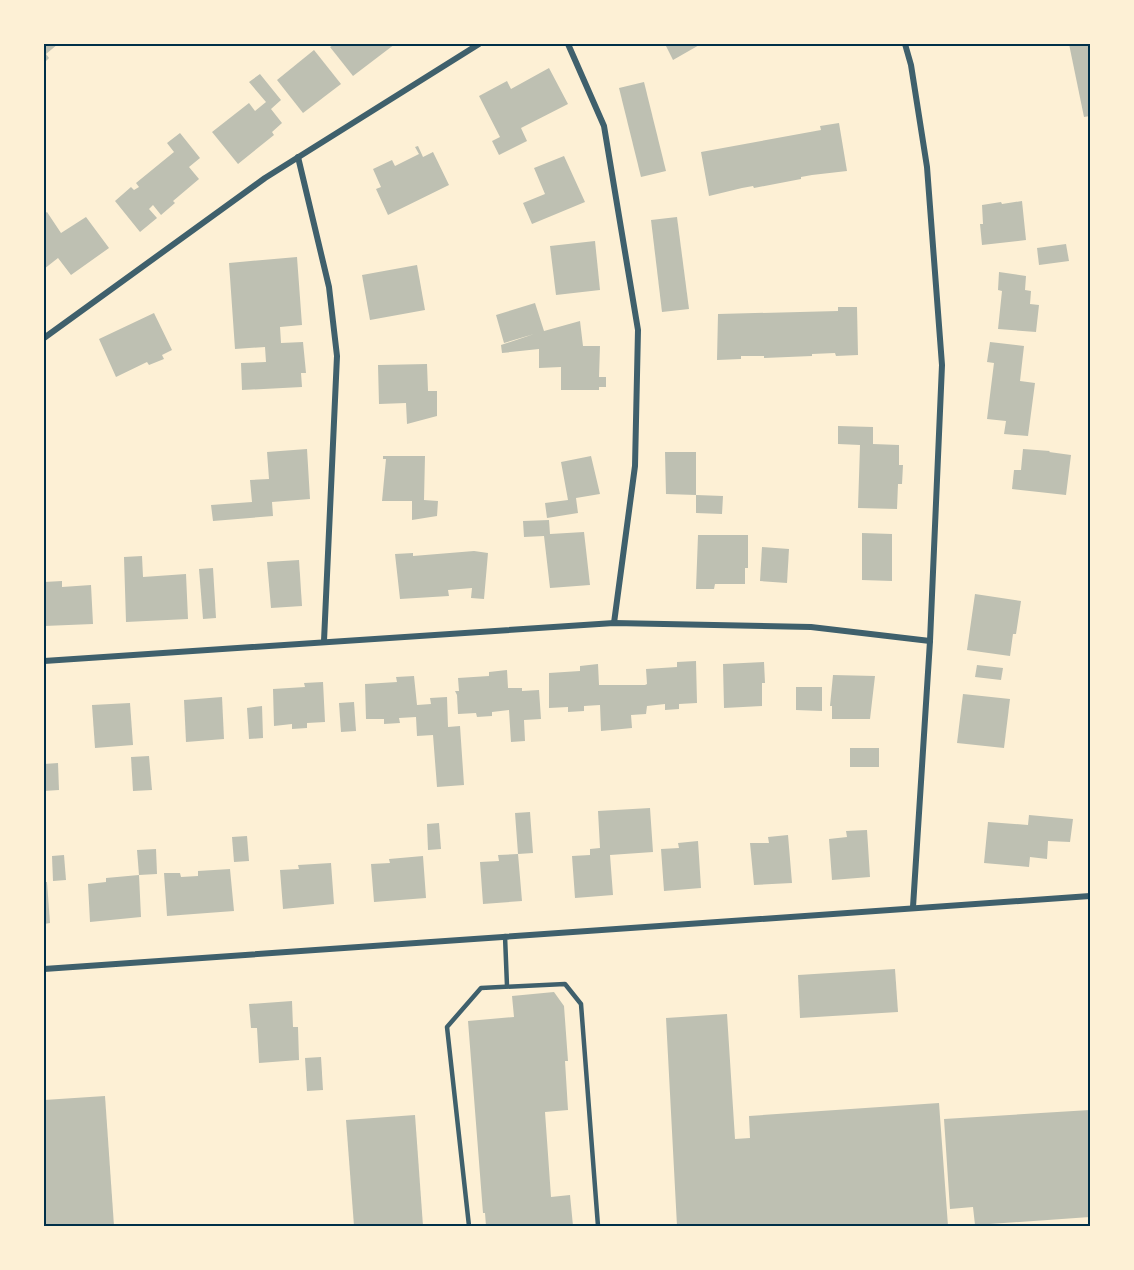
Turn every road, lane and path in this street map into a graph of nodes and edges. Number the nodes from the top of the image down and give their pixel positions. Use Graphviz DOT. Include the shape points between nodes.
graph roads {
  1 [pos="479,44"];
  2 [pos="568,44"];
  3 [pos="905,44"];
  4 [pos="297,157"];
  5 [pos="44,338"];
  6 [pos="614,622"];
  7 [pos="324,641"];
  8 [pos="930,641"];
  9 [pos="44,662"];
  10 [pos="1090,896"];
  11 [pos="913,907"];
  12 [pos="505,936"];
  13 [pos="44,969"];
  14 [pos="507,986"];
  15 [pos="469,1227"];
  16 [pos="598,1227"];
  1 -- 4 [label="street"];
  2 -- 6 [label="street" via="604,126 638,330 635,466"];
  3 -- 8 [label="street" via="927,167 942,365"];
  4 -- 5 [label="street"];
  4 -- 7 [label="street" via="329,287 338,356"];
  6 -- 7 [label="street"];
  6 -- 8 [label="street" via="811,627"];
  7 -- 9 [label="street"];
  8 -- 11 [label="street"];
  10 -- 11 [label="street"];
  11 -- 12 [label="street"];
  12 -- 13 [label="street"];
  12 -- 14 [label="lane"];
  14 -- 15 [label="lane" via="481,988 447,1027"];
  14 -- 16 [label="lane" via="565,984 581,1004"];
}
